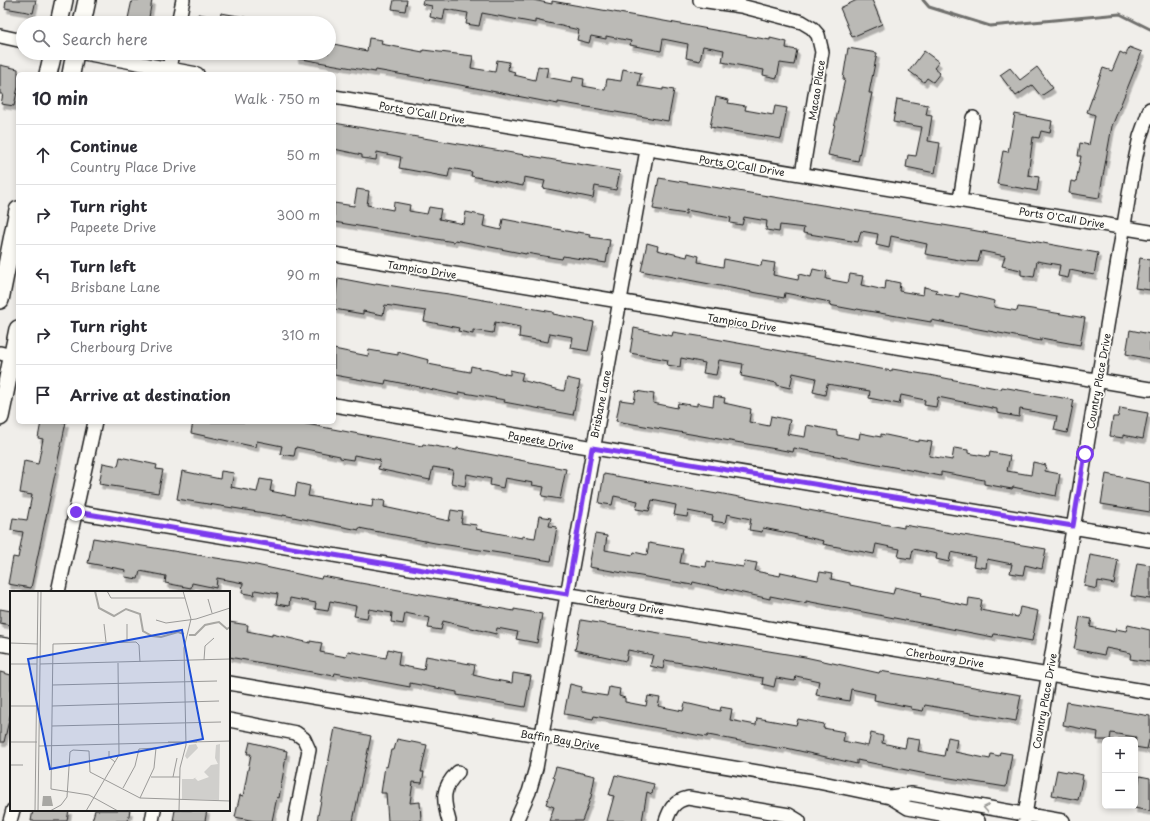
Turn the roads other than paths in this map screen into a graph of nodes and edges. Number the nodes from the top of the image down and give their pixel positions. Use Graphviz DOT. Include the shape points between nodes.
graph roads {
  1 [pos="64,0"];
  2 [pos="87,0"];
  3 [pos="183,0"];
  4 [pos="700,0"];
  5 [pos="741,3"];
  6 [pos="61,16"];
  7 [pos="84,16"];
  8 [pos="180,16"];
  9 [pos="0,36"];
  10 [pos="16,39"];
  11 [pos="51,60"];
  12 [pos="74,60"];
  13 [pos="115,60"];
  14 [pos="171,60"];
  15 [pos="48,72"];
  16 [pos="71,72"];
  17 [pos="168,72"];
  18 [pos="336,97"];
  19 [pos="1150,109"];
  20 [pos="973,118"];
  21 [pos="647,150"];
  22 [pos="802,174"];
  23 [pos="960,200"];
  24 [pos="16,220"];
  25 [pos="1124,228"];
  26 [pos="1150,232"];
  27 [pos="336,254"];
  28 [pos="0,300"];
  29 [pos="620,302"];
  30 [pos="16,333"];
  31 [pos="6,355"];
  32 [pos="1098,379"];
  33 [pos="1150,389"];
  34 [pos="336,405"];
  35 [pos="0,416"];
  36 [pos="95,424"];
  37 [pos="592,448"];
  38 [pos="76,512"];
  39 [pos="1073,526"];
  40 [pos="1150,540"];
  41 [pos="58,591"];
  42 [pos="567,594"];
  43 [pos="0,644"];
  44 [pos="10,646"];
  45 [pos="1048,674"];
  46 [pos="230,683"];
  47 [pos="1150,692"];
  48 [pos="230,720"];
  49 [pos="542,736"];
  50 [pos="458,772"];
  51 [pos="890,797"];
  52 [pos="13,811"];
  53 [pos="154,811"];
  54 [pos="1024,818"];
  55 [pos="10,821"];
  56 [pos="152,821"];
  57 [pos="295,821"];
  58 [pos="449,821"];
  59 [pos="516,821"];
  60 [pos="666,821"];
  61 [pos="799,821"];
  62 [pos="978,821"];
  63 [pos="1063,821"];
  1 -- 6 [label="main road"];
  2 -- 7 [label="main road"];
  3 -- 8 [label="street"];
  4 -- 5 [label="street, Macao Place"];
  5 -- 22 [label="street, Macao Place" via="802,22 812,28 822,45"];
  9 -- 10 [label="street"];
  11 -- 15 [label="main road"];
  12 -- 16 [label="main road"];
  13 -- 17 [label="street"];
  14 -- 17 [label="street"];
  18 -- 21 [label="street, Ports O'Call Drive"];
  19 -- 25 [label="street, Country Place Drive" via="1140,137"];
  20 -- 23 [label="street"];
  21 -- 22 [label="street, Ports O'Call Drive"];
  21 -- 29 [label="street, Brisbane Lane"];
  22 -- 23 [label="street, Ports O'Call Drive"];
  23 -- 25 [label="street, Ports O'Call Drive"];
  24 -- 28 [label="main road"];
  25 -- 26 [label="street, Ports O'Call Drive"];
  25 -- 32 [label="street, Country Place Drive"];
  27 -- 29 [label="street, Tampico Drive"];
  29 -- 32 [label="street, Tampico Drive"];
  29 -- 37 [label="street, Brisbane Lane"];
  30 -- 31 [label="main road"];
  31 -- 35 [label="main road"];
  32 -- 33 [label="street, Tampico Drive"];
  32 -- 39 [label="street, Country Place Drive"];
  34 -- 37 [label="street, Papeete Drive"];
  36 -- 38 [label="street"];
  37 -- 39 [label="street, Papeete Drive"];
  37 -- 42 [label="street, Brisbane Lane"];
  38 -- 41 [label="street"];
  38 -- 42 [label="street, Cherbourg Drive"];
  39 -- 40 [label="street, Papeete Drive"];
  39 -- 45 [label="street, Country Place Drive"];
  42 -- 45 [label="street, Cherbourg Drive"];
  42 -- 49 [label="street, Brisbane Lane"];
  43 -- 44 [label="street"];
  45 -- 47 [label="street, Cherbourg Drive"];
  45 -- 54 [label="street, Country Place Drive"];
  46 -- 49 [label="street, Baffin Bay Drive"];
  48 -- 57 [label="street" via="290,731 304,739 309,750"];
  49 -- 51 [label="street, Baffin Bay Drive" via="818,782"];
  49 -- 59 [label="street, Brisbane Lane" via="529,792"];
  50 -- 58 [label="street" via="450,780 445,792 444,802"];
  54 -- 51 [label="street, Baffin Bay Drive, one-way" via="911,794"];
  51 -- 62 [label="street, Baffin Bay Drive" via="908,808"];
  52 -- 55 [label="street"];
  53 -- 56 [label="street"];
  54 -- 63 [label="street, Baffin Bay Drive"];
  60 -- 61 [label="street" via="670,810 677,802 692,798 789,815"];
}
